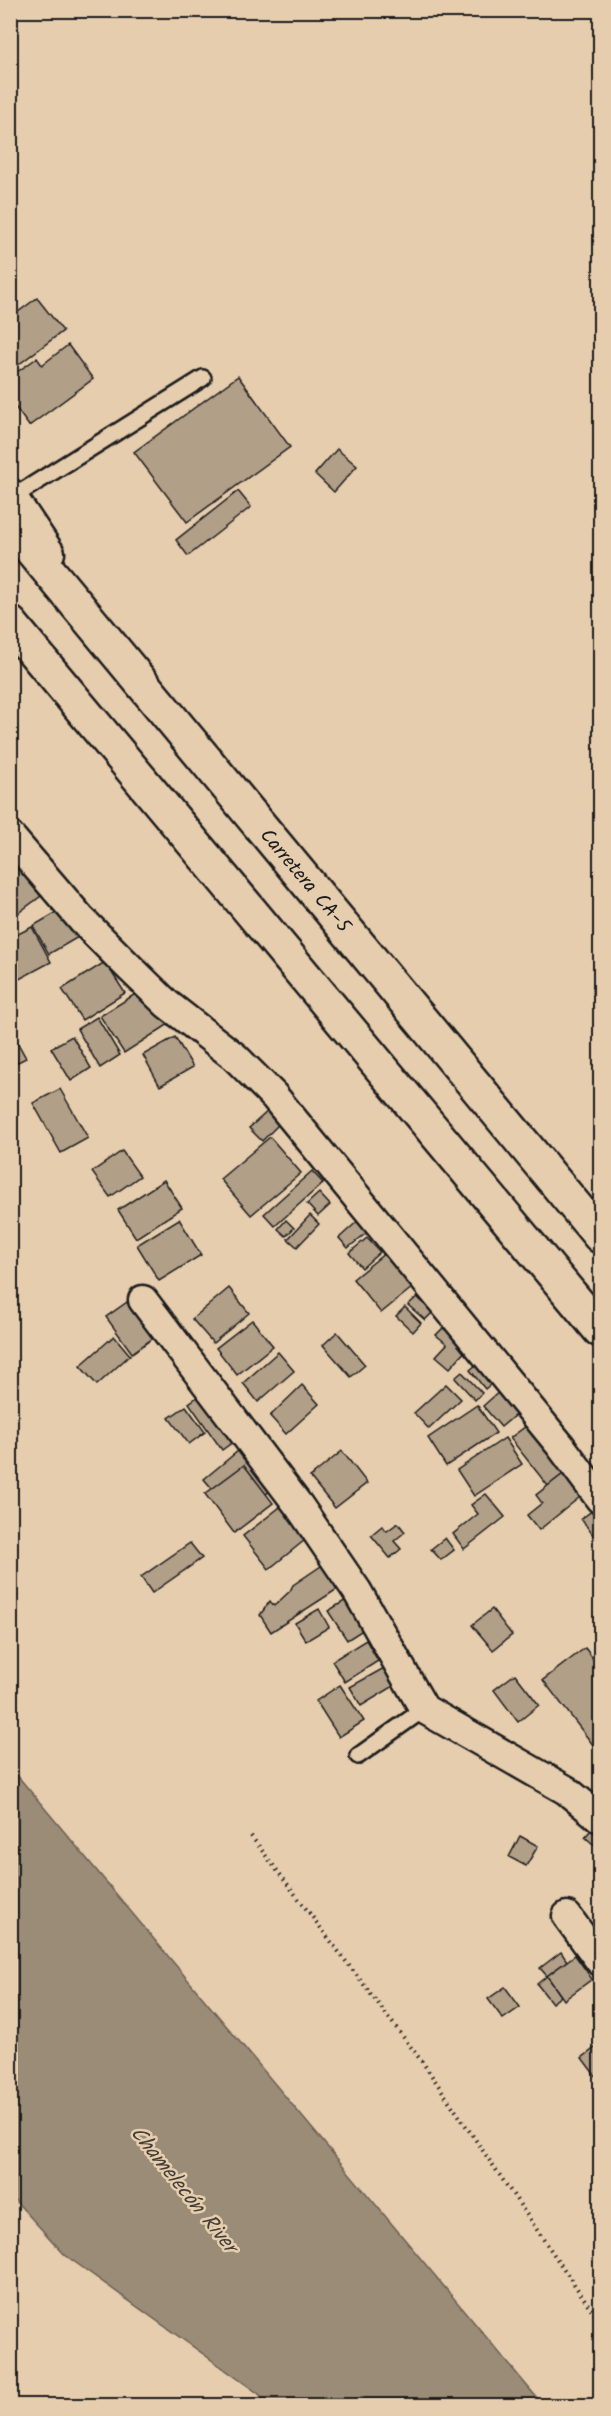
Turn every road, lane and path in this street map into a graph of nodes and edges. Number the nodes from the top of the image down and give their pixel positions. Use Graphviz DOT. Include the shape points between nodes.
graph roads {
  1 [pos="203,378"];
  2 [pos="11,505"];
  3 [pos="10,623"];
  4 [pos="10,836"];
  5 [pos="600,1236"];
  6 [pos="143,1300"];
  7 [pos="600,1329"];
  8 [pos="600,1500"];
  9 [pos="424,1709"];
  10 [pos="358,1756"];
  11 [pos="600,1818"];
  12 [pos="250,1836"];
  13 [pos="567,1917"];
  14 [pos="600,1961"];
  15 [pos="600,2322"];
  1 -- 2 [label="lane"];
  2 -- 5 [label="highway, Carretera CA-5" via="102,633"];
  3 -- 7 [label="highway"];
  4 -- 8 [label="street" via="82,920 129,967 235,1057 274,1096 560,1445"];
  6 -- 9 [label="street" via="299,1506 357,1591"];
  9 -- 10 [label="lane"];
  9 -- 11 [label="street" via="566,1790"];
  12 -- 15 [label="path" via="423,2063"];
  13 -- 14 [label="street"];
}
